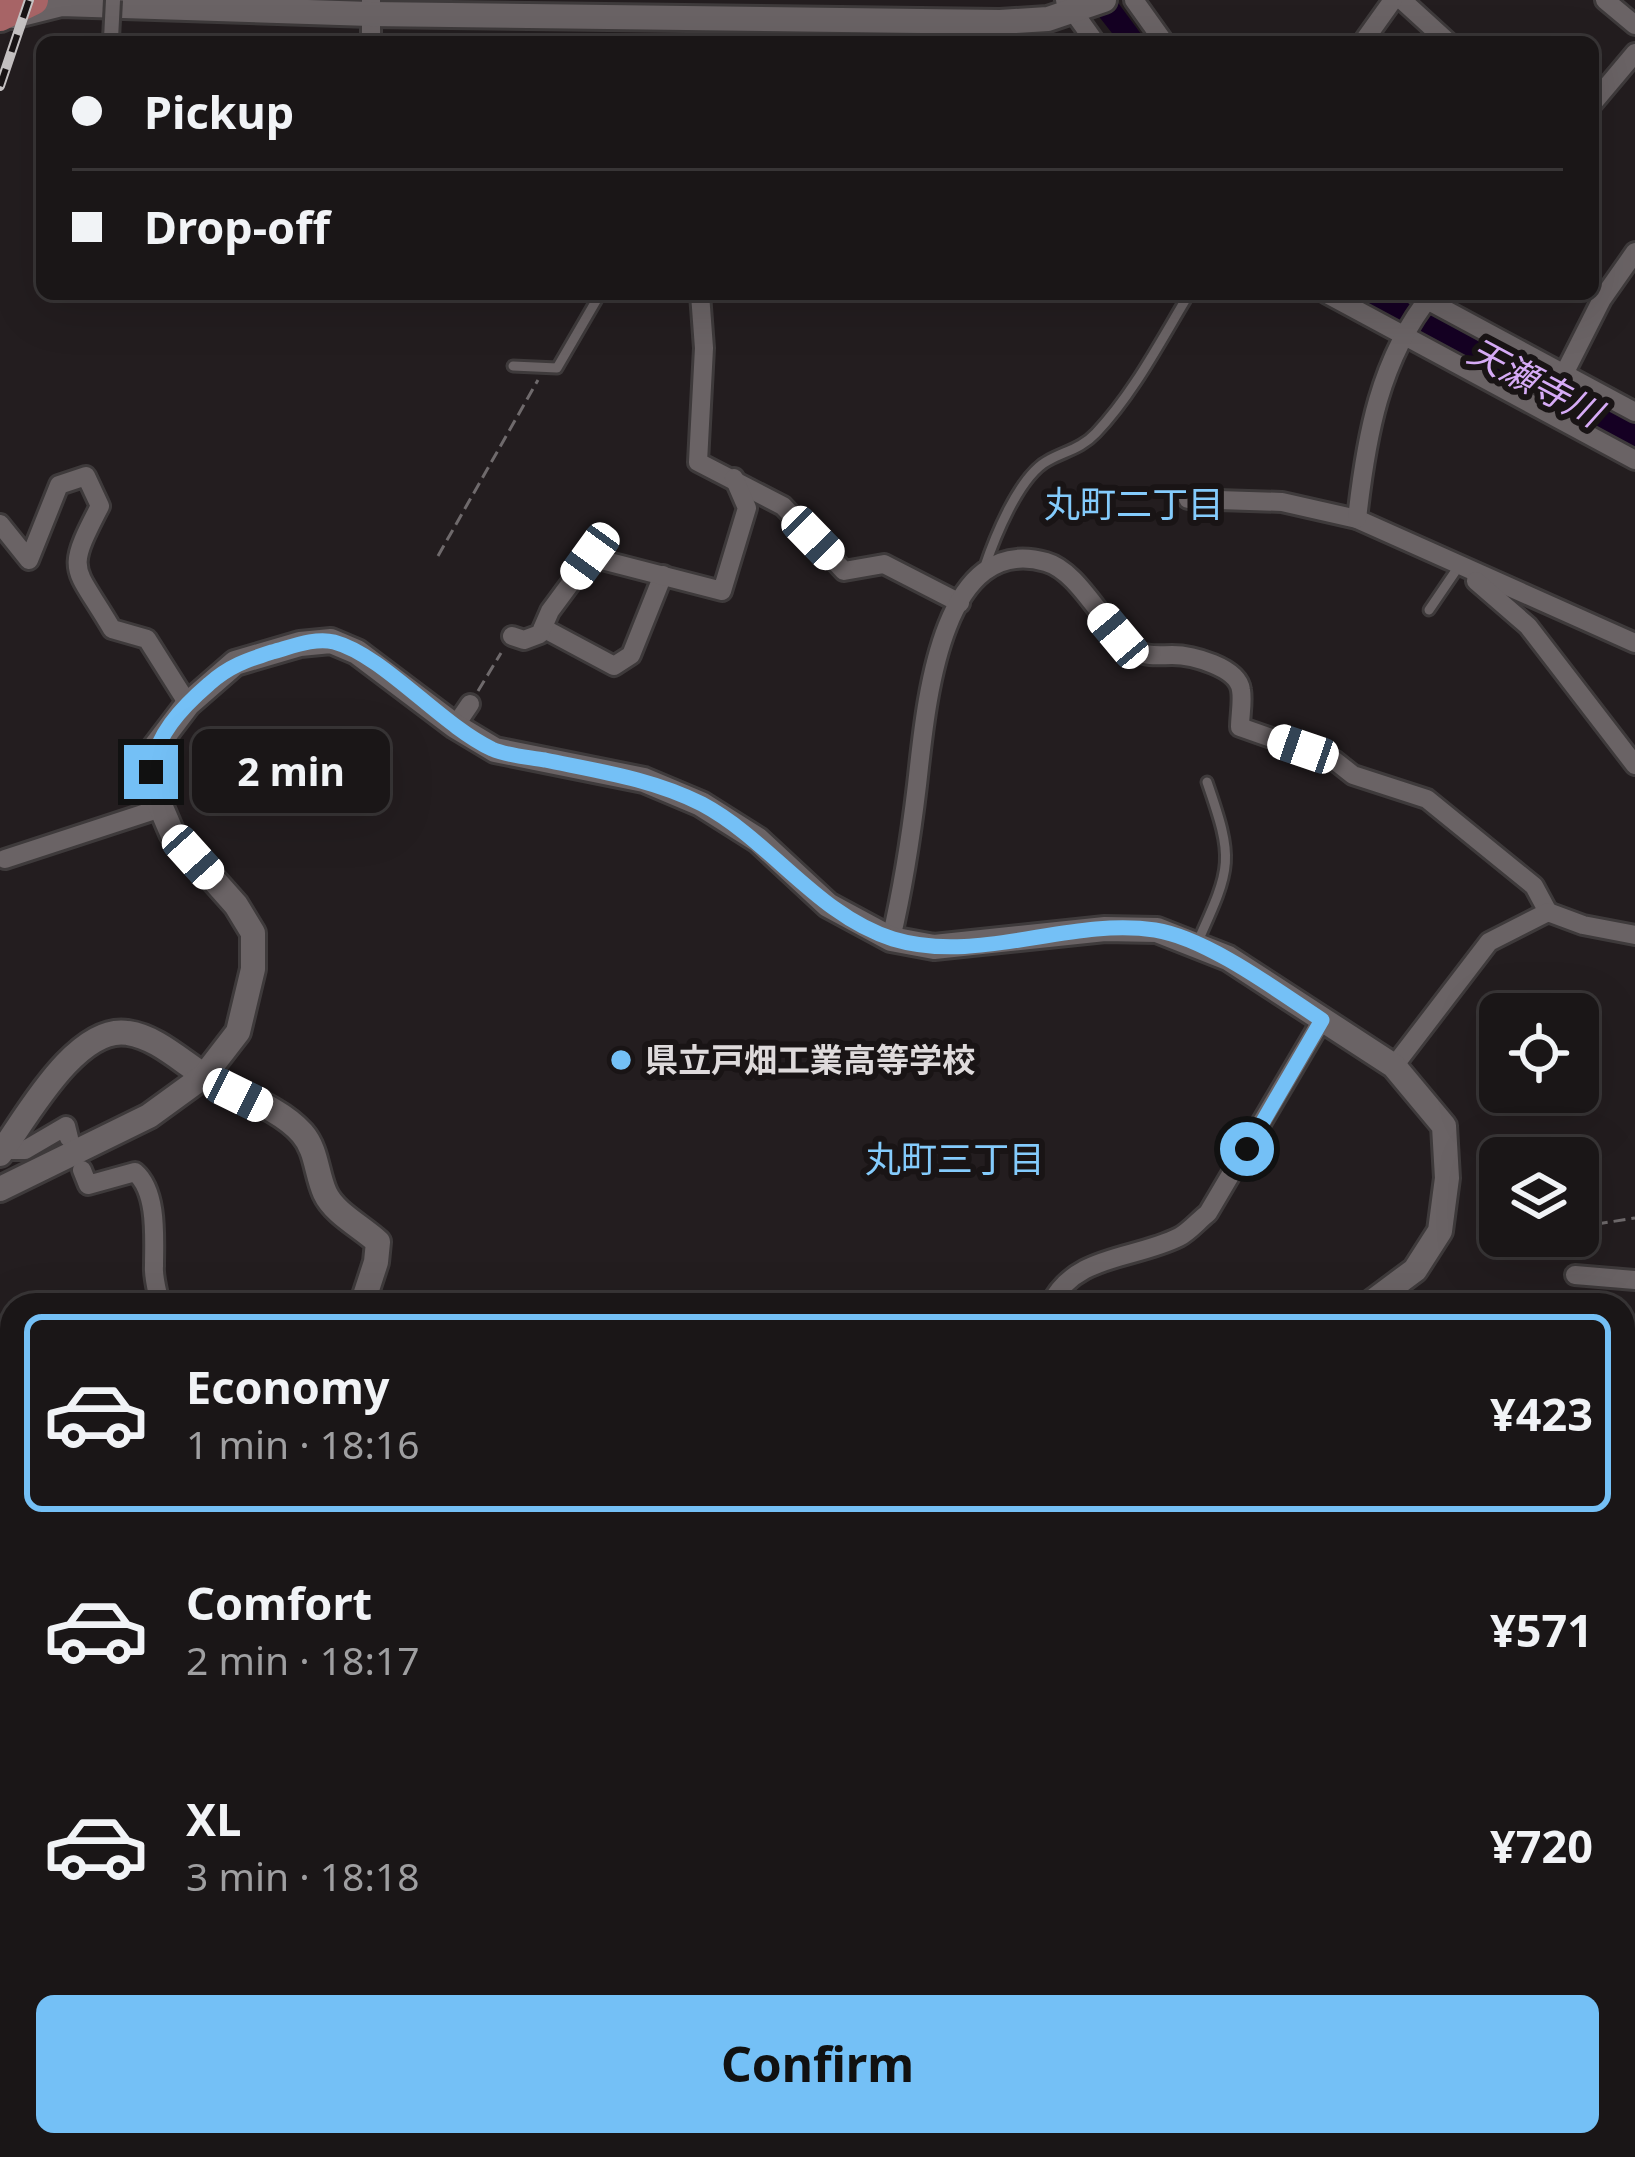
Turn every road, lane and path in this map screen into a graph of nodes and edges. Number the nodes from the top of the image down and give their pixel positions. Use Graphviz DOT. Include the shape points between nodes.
graph roads {
  1 [pos="33,0"];
  2 [pos="112,0"];
  3 [pos="1134,0"];
  4 [pos="1398,0"];
  5 [pos="1605,0"];
  6 [pos="141,4"];
  7 [pos="1081,6"];
  8 [pos="370,7"];
  9 [pos="0,17"];
  10 [pos="1635,26"];
  11 [pos="111,36"];
  12 [pos="1093,36"];
  13 [pos="1160,36"];
  14 [pos="1368,36"];
  15 [pos="1441,36"];
  16 [pos="1635,53"];
  17 [pos="1599,96"];
  18 [pos="1635,252"];
  19 [pos="597,300"];
  20 [pos="700,300"];
  21 [pos="1185,300"];
  22 [pos="1337,300"];
  23 [pos="1423,300"];
  24 [pos="1432,300"];
  25 [pos="1401,338"];
  26 [pos="513,366"];
  27 [pos="544,370"];
  28 [pos="1564,374"];
  29 [pos="1635,412"];
  30 [pos="1635,460"];
  31 [pos="734,478"];
  32 [pos="1188,499"];
  33 [pos="1357,518"];
  34 [pos="0,524"];
  35 [pos="438,556"];
  36 [pos="1459,566"];
  37 [pos="984,569"];
  38 [pos="663,575"];
  39 [pos="960,603"];
  40 [pos="1429,610"];
  41 [pos="543,628"];
  42 [pos="512,636"];
  43 [pos="1635,643"];
  44 [pos="188,704"];
  45 [pos="470,704"];
  46 [pos="455,726"];
  47 [pos="1635,765"];
  48 [pos="1207,782"];
  49 [pos="161,808"];
  50 [pos="4,859"];
  51 [pos="1549,912"];
  52 [pos="1635,935"];
  53 [pos="891,938"];
  54 [pos="1196,946"];
  55 [pos="1322,1020"];
  56 [pos="1394,1066"];
  57 [pos="204,1076"];
  58 [pos="70,1138"];
  59 [pos="1,1152"];
  60 [pos="82,1169"];
  61 [pos="0,1189"];
  62 [pos="1635,1218"];
  63 [pos="1599,1224"];
  64 [pos="1575,1275"];
  65 [pos="1635,1280"];
  66 [pos="158,1293"];
  67 [pos="365,1293"];
  68 [pos="1056,1293"];
  69 [pos="1384,1293"];
  1 -- 9 [label="main road"];
  2 -- 11 [label="street, bridge"];
  3 -- 13 [label="street"];
  4 -- 14 [label="street"];
  4 -- 15 [label="street"];
  5 -- 10 [label="street"];
  6 -- 8 [label="street"];
  6 -- 9 [label="street" via="61,4"];
  7 -- 8 [label="street" via="1000,22"];
  7 -- 12 [label="street"];
  16 -- 17 [label="street"];
  18 -- 28 [label="street"];
  19 -- 27 [label="lane" via="557,368"];
  20 -- 31 [label="street" via="698,461"];
  21 -- 37 [label="lane" via="1096,434 1044,461 1000,519"];
  22 -- 25 [label="street"];
  23 -- 25 [label="street"];
  24 -- 28 [label="street"];
  25 -- 30 [label="street"];
  25 -- 33 [label="street" via="1367,433"];
  26 -- 27 [label="lane"];
  27 -- 35 [label="path"];
  28 -- 29 [label="street"];
  31 -- 38 [label="street" via="747,508 722,590"];
  31 -- 39 [label="street" via="783,506 844,571 884,565"];
  32 -- 33 [label="street" via="1282,502"];
  33 -- 36 [label="street"];
  34 -- 44 [label="street" via="29,560 59,485 86,476 100,506 75,568 112,629 147,639"];
  36 -- 40 [label="lane"];
  36 -- 43 [label="street"];
  36 -- 47 [label="street" via="1528,626"];
  37 -- 39 [label="street"];
  37 -- 51 [label="street" via="1011,559 1061,569 1142,655 1190,656 1235,676 1240,727 1427,800 1534,886"];
  38 -- 41 [label="street" via="590,556"];
  38 -- 41 [label="street" via="631,655 614,666"];
  39 -- 53 [label="street" via="939,645 924,714"];
  41 -- 42 [label="street" via="524,640"];
  42 -- 45 [label="path"];
  44 -- 46 [label="street" via="235,663 331,641"];
  44 -- 49 [label="street" via="153,750"];
  45 -- 46 [label="street"];
  46 -- 53 [label="street" via="495,750 644,780 701,804 758,840 828,905"];
  48 -- 54 [label="lane" via="1226,837 1226,880"];
  49 -- 50 [label="street"];
  49 -- 57 [label="street" via="253,933 238,1032"];
  51 -- 52 [label="street"];
  51 -- 56 [label="street" via="1490,942"];
  53 -- 54 [label="street" via="934,947 1157,930"];
  54 -- 55 [label="street"];
  55 -- 56 [label="street"];
  55 -- 68 [label="street" via="1208,1213 1180,1236 1085,1267"];
  56 -- 69 [label="street" via="1444,1126 1447,1178 1440,1232 1415,1270"];
  57 -- 59 [label="street" via="149,1040 105,1034 49,1084"];
  57 -- 61 [label="street" via="149,1116"];
  57 -- 67 [label="street" via="306,1137 333,1205 378,1242"];
  58 -- 59 [label="street" via="66,1126 25,1150"];
  60 -- 66 [label="street" via="88,1185 135,1172 145,1180"];
  62 -- 63 [label="path"];
  64 -- 65 [label="street"];
}
